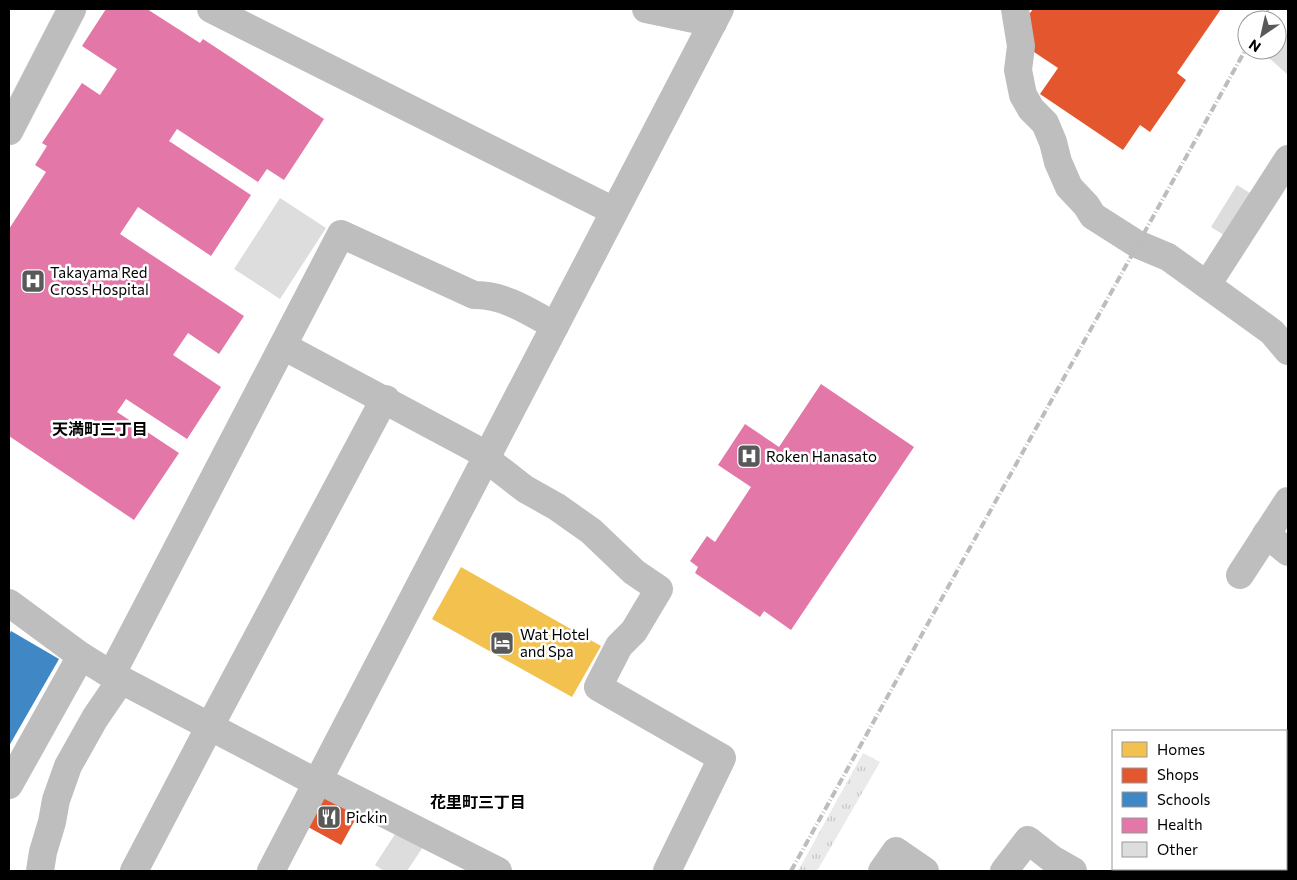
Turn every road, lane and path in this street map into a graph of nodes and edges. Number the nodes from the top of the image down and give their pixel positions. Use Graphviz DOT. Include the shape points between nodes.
graph roads {
  1 [pos="72,9"];
  2 [pos="211,9"];
  3 [pos="646,9"];
  4 [pos="1015,9"];
  5 [pos="244,16"];
  6 [pos="717,16"];
  7 [pos="9,131"];
  8 [pos="1288,159"];
  9 [pos="614,211"];
  10 [pos="1207,285"];
  11 [pos="556,326"];
  12 [pos="283,346"];
  13 [pos="1288,351"];
  14 [pos="386,400"];
  15 [pos="486,456"];
  16 [pos="1288,501"];
  17 [pos="1266,534"];
  18 [pos="1288,552"];
  19 [pos="1240,575"];
  20 [pos="9,603"];
  21 [pos="81,656"];
  22 [pos="116,677"];
  23 [pos="210,726"];
  24 [pos="318,780"];
  25 [pos="9,785"];
  26 [pos="40,871"];
  27 [pos="134,871"];
  28 [pos="271,871"];
  29 [pos="498,871"];
  30 [pos="667,871"];
  31 [pos="882,871"];
  32 [pos="925,871"];
  33 [pos="1004,871"];
  34 [pos="1073,871"];
  1 -- 7 [label="main road"];
  2 -- 5 [label="street"];
  3 -- 6 [label="street"];
  4 -- 10 [label="street" via="1021,46 1018,70 1023,95 1030,109 1045,123 1069,188 1093,216 1137,244 1168,257"];
  5 -- 9 [label="street"];
  6 -- 9 [label="street"];
  8 -- 10 [label="street"];
  9 -- 11 [label="street"];
  10 -- 13 [label="street" via="1272,332"];
  11 -- 12 [label="street" via="512,303 474,295 341,234"];
  11 -- 15 [label="street"];
  12 -- 14 [label="street"];
  12 -- 22 [label="street" via="118,662"];
  14 -- 15 [label="street"];
  14 -- 23 [label="street" via="378,409"];
  15 -- 24 [label="street"];
  15 -- 30 [label="street" via="525,489 591,530 634,572 659,589 634,631 619,646 598,687 722,758"];
  16 -- 17 [label="street"];
  17 -- 18 [label="street"];
  17 -- 19 [label="street"];
  20 -- 21 [label="street"];
  21 -- 22 [label="street"];
  21 -- 25 [label="street"];
  22 -- 23 [label="street"];
  22 -- 26 [label="street" via="68,766 56,800"];
  23 -- 24 [label="street" via="306,777"];
  23 -- 27 [label="street"];
  24 -- 28 [label="street"];
  24 -- 29 [label="street"];
  31 -- 32 [label="street" via="896,850"];
  33 -- 34 [label="street" via="1028,840"];
}
